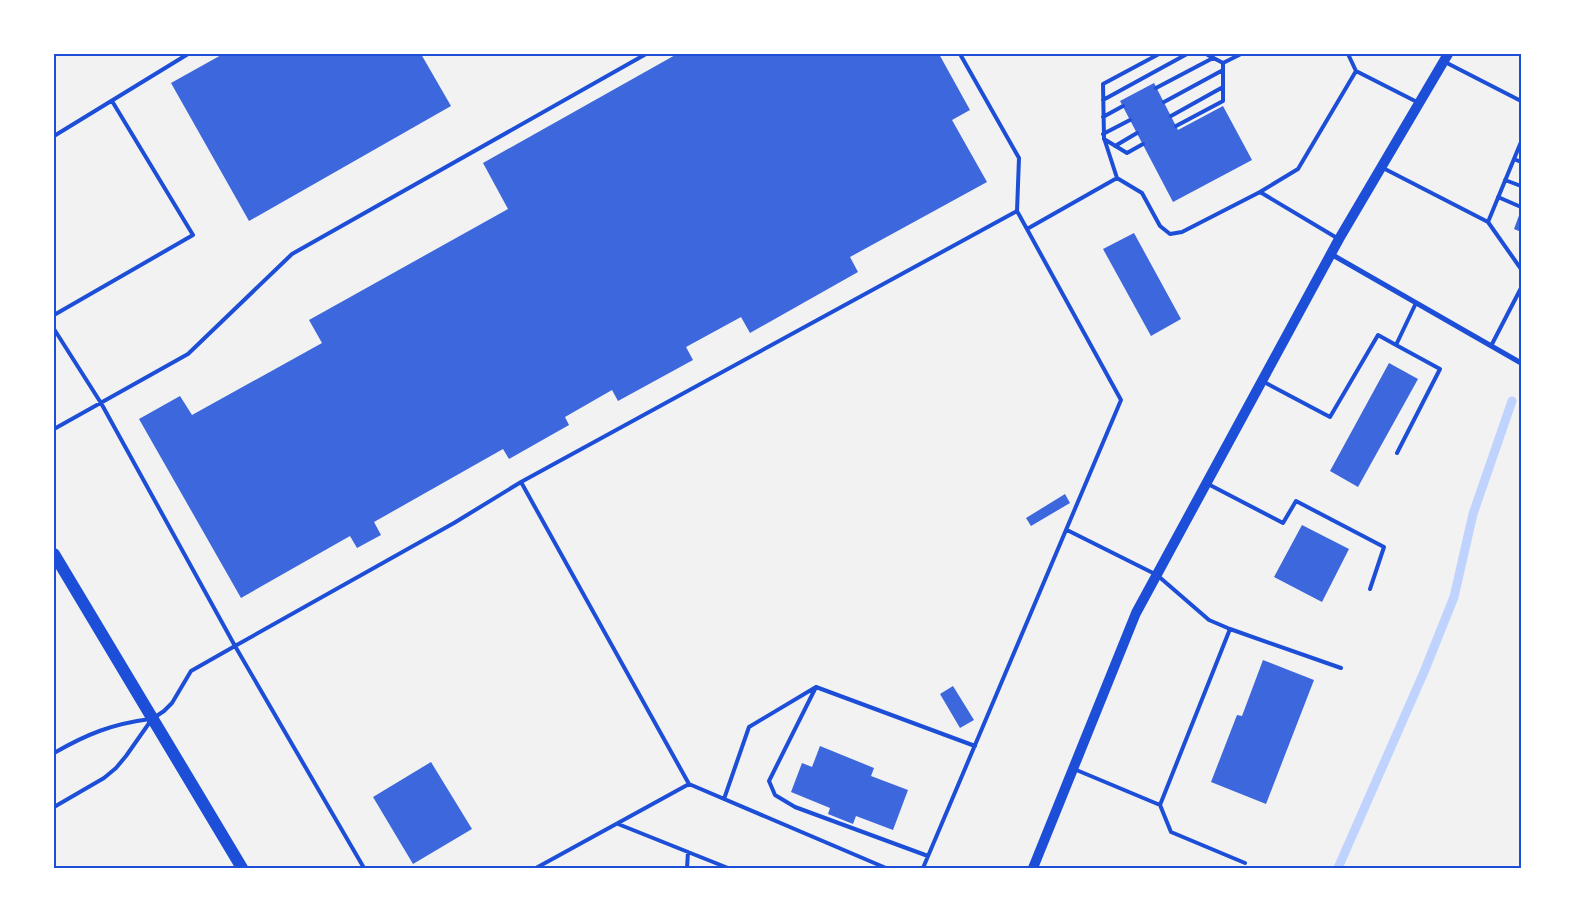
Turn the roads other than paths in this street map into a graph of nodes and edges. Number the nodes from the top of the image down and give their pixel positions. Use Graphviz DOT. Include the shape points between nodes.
graph roads {
  1 [pos="188,54"];
  2 [pos="646,54"];
  3 [pos="960,54"];
  4 [pos="1159,54"];
  5 [pos="1187,54"];
  6 [pos="1206,54"];
  7 [pos="1240,54"];
  8 [pos="1348,54"];
  9 [pos="1213,58"];
  10 [pos="1446,58"];
  11 [pos="1223,63"];
  12 [pos="1223,70"];
  13 [pos="1356,70"];
  14 [pos="1223,87"];
  15 [pos="1156,88"];
  16 [pos="1103,100"];
  17 [pos="112,101"];
  18 [pos="1521,101"];
  19 [pos="1164,102"];
  20 [pos="1419,103"];
  21 [pos="1123,106"];
  22 [pos="1171,116"];
  23 [pos="1103,117"];
  24 [pos="1130,120"];
  25 [pos="1176,126"];
  26 [pos="1137,133"];
  27 [pos="54,136"];
  28 [pos="1104,136"];
  29 [pos="1521,142"];
  30 [pos="1143,144"];
  31 [pos="1115,146"];
  32 [pos="1514,159"];
  33 [pos="1521,162"];
  34 [pos="1382,167"];
  35 [pos="1117,178"];
  36 [pos="1505,180"];
  37 [pos="1521,186"];
  38 [pos="1260,192"];
  39 [pos="1498,197"];
  40 [pos="1521,207"];
  41 [pos="1017,211"];
  42 [pos="1488,222"];
  43 [pos="1027,229"];
  44 [pos="1339,239"];
  45 [pos="1331,254"];
  46 [pos="1521,269"];
  47 [pos="1521,288"];
  48 [pos="1416,303"];
  49 [pos="54,315"];
  50 [pos="54,329"];
  51 [pos="1396,344"];
  52 [pos="1491,346"];
  53 [pos="1521,363"];
  54 [pos="1262,381"];
  55 [pos="101,402"];
  56 [pos="54,429"];
  57 [pos="1397,453"];
  58 [pos="521,482"];
  59 [pos="1206,483"];
  60 [pos="1067,530"];
  61 [pos="54,554"];
  62 [pos="1157,575"];
  63 [pos="1370,589"];
  64 [pos="1230,629"];
  65 [pos="236,646"];
  66 [pos="1340,668"];
  67 [pos="816,687"];
  68 [pos="152,719"];
  69 [pos="975,746"];
  70 [pos="54,753"];
  71 [pos="1073,769"];
  72 [pos="689,784"];
  73 [pos="724,799"];
  74 [pos="1160,805"];
  75 [pos="54,807"];
  76 [pos="618,824"];
  77 [pos="688,852"];
  78 [pos="928,856"];
  79 [pos="1245,864"];
  80 [pos="242,868"];
  81 [pos="364,868"];
  82 [pos="536,868"];
  83 [pos="687,868"];
  84 [pos="728,868"];
  85 [pos="886,868"];
  86 [pos="923,868"];
  87 [pos="1033,868"];
  1 -- 17 [label="lane"];
  2 -- 55 [label="lane" via="292,254 188,354"];
  3 -- 41 [label="lane" via="1019,158"];
  4 -- 16 [label="lane" via="1103,84"];
  5 -- 16 [label="lane"];
  6 -- 9 [label="lane"];
  7 -- 11 [label="lane"];
  8 -- 13 [label="lane"];
  9 -- 11 [label="lane"];
  9 -- 15 [label="lane"];
  10 -- 18 [label="lane"];
  10 -- 20 [label="main road"];
  11 -- 12 [label="lane"];
  12 -- 14 [label="lane"];
  12 -- 19 [label="lane"];
  13 -- 20 [label="lane"];
  13 -- 38 [label="lane" via="1298,169"];
  14 -- 22 [label="lane"];
  14 -- 25 [label="lane" via="1223,101"];
  16 -- 23 [label="lane"];
  17 -- 27 [label="lane"];
  17 -- 49 [label="lane" via="193,235"];
  20 -- 34 [label="main road"];
  21 -- 23 [label="lane"];
  23 -- 28 [label="lane"];
  24 -- 28 [label="lane"];
  26 -- 31 [label="lane"];
  28 -- 31 [label="lane"];
  28 -- 35 [label="lane"];
  29 -- 32 [label="lane"];
  30 -- 31 [label="lane" via="1127,153"];
  32 -- 33 [label="lane"];
  32 -- 36 [label="lane"];
  34 -- 42 [label="lane"];
  34 -- 44 [label="main road"];
  35 -- 38 [label="lane" via="1142,193 1160,226 1170,234 1182,232"];
  35 -- 43 [label="lane"];
  36 -- 37 [label="lane"];
  36 -- 39 [label="lane"];
  38 -- 44 [label="lane"];
  39 -- 40 [label="lane"];
  39 -- 42 [label="lane"];
  41 -- 43 [label="lane"];
  41 -- 58 [label="lane"];
  42 -- 46 [label="lane"];
  43 -- 60 [label="lane" via="1121,400"];
  44 -- 45 [label="main road"];
  45 -- 48 [label="street"];
  45 -- 54 [label="main road"];
  47 -- 52 [label="lane"];
  48 -- 51 [label="lane"];
  48 -- 52 [label="street"];
  50 -- 55 [label="lane"];
  51 -- 54 [label="lane" via="1378,335 1330,417"];
  51 -- 57 [label="lane" via="1440,369"];
  52 -- 53 [label="street"];
  54 -- 59 [label="main road"];
  55 -- 56 [label="lane"];
  55 -- 65 [label="lane"];
  58 -- 65 [label="lane"];
  58 -- 72 [label="lane"];
  59 -- 62 [label="main road"];
  59 -- 63 [label="lane" via="1283,523 1296,501 1384,547"];
  60 -- 62 [label="lane"];
  60 -- 69 [label="lane"];
  61 -- 68 [label="main road"];
  62 -- 64 [label="lane" via="1209,620"];
  62 -- 71 [label="main road" via="1136,613"];
  64 -- 66 [label="lane"];
  64 -- 74 [label="lane"];
  65 -- 68 [label="lane" via="191,671 172,702"];
  65 -- 81 [label="lane"];
  67 -- 69 [label="lane"];
  67 -- 73 [label="lane" via="749,727"];
  67 -- 78 [label="lane" via="769,781 775,795 795,807"];
  68 -- 70 [label="lane" via="98,731"];
  68 -- 75 [label="lane" via="116,768"];
  68 -- 80 [label="main road"];
  69 -- 78 [label="lane"];
  71 -- 74 [label="lane"];
  71 -- 87 [label="main road"];
  72 -- 73 [label="lane"];
  72 -- 76 [label="lane"];
  73 -- 85 [label="lane"];
  74 -- 79 [label="lane" via="1171,832"];
  76 -- 77 [label="lane"];
  76 -- 82 [label="lane"];
  77 -- 83 [label="lane"];
  77 -- 84 [label="lane"];
  78 -- 86 [label="lane"];
}
